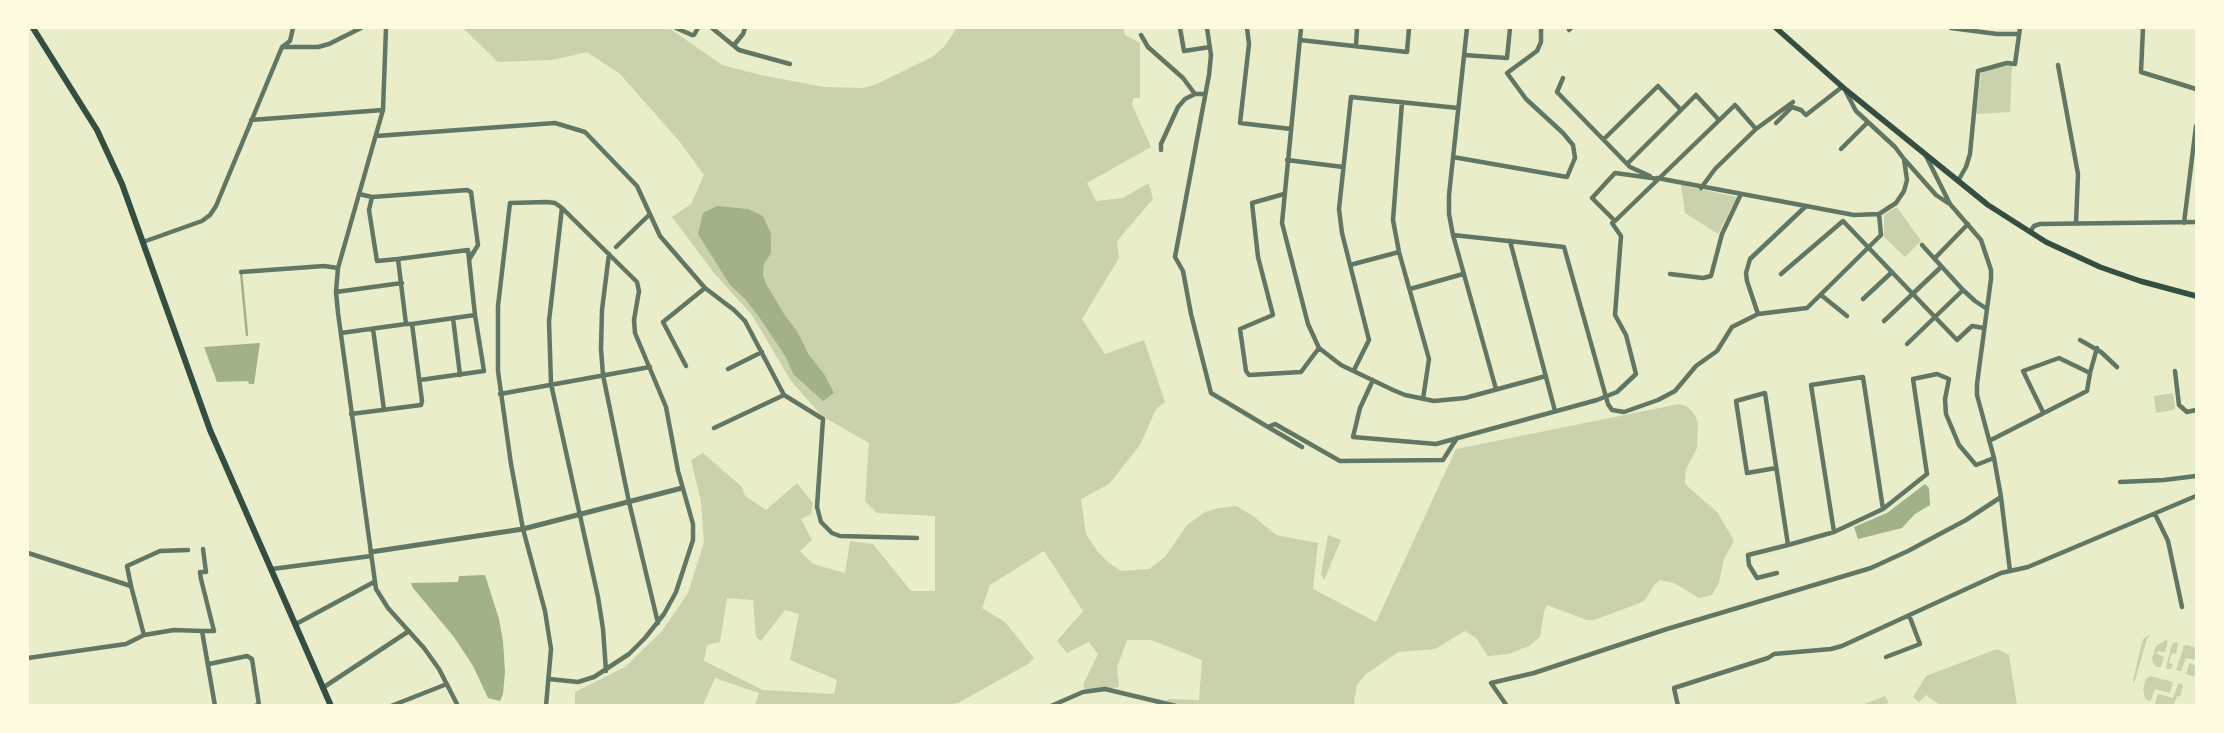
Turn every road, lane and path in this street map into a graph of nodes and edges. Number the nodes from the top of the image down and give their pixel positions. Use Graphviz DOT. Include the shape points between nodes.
graph roads {
  1 [pos="33,28"];
  2 [pos="293,28"];
  3 [pos="362,28"];
  4 [pos="386,28"];
  5 [pos="676,28"];
  6 [pos="698,28"];
  7 [pos="712,28"];
  8 [pos="745,28"];
  9 [pos="1180,28"];
  10 [pos="1207,28"];
  11 [pos="1247,28"];
  12 [pos="1301,28"];
  13 [pos="1357,28"];
  14 [pos="1410,28"];
  15 [pos="1467,28"];
  16 [pos="1510,28"];
  17 [pos="1541,28"];
  18 [pos="1776,28"];
  19 [pos="1951,28"];
  20 [pos="2020,28"];
  21 [pos="2143,28"];
  22 [pos="2019,34"];
  23 [pos="1141,35"];
  24 [pos="1300,40"];
  25 [pos="734,44"];
  26 [pos="1356,46"];
  27 [pos="282,47"];
  28 [pos="1210,47"];
  29 [pos="1464,54"];
  30 [pos="790,64"];
  31 [pos="2058,65"];
  32 [pos="1563,78"];
  33 [pos="1844,89"];
  34 [pos="2196,89"];
  35 [pos="1195,94"];
  36 [pos="1205,94"];
  37 [pos="1402,102"];
  38 [pos="1793,102"];
  39 [pos="1458,108"];
  40 [pos="383,110"];
  41 [pos="1681,110"];
  42 [pos="251,120"];
  43 [pos="1719,120"];
  44 [pos="1867,122"];
  45 [pos="1776,123"];
  46 [pos="2196,126"];
  47 [pos="1756,129"];
  48 [pos="1291,130"];
  49 [pos="376,136"];
  50 [pos="1604,139"];
  51 [pos="1841,149"];
  52 [pos="1160,150"];
  53 [pos="1926,156"];
  54 [pos="1453,157"];
  55 [pos="1904,159"];
  56 [pos="1288,160"];
  57 [pos="1627,164"];
  58 [pos="1342,166"];
  59 [pos="1659,179"];
  60 [pos="1958,182"];
  61 [pos="1702,188"];
  62 [pos="359,194"];
  63 [pos="1284,194"];
  64 [pos="1741,194"];
  65 [pos="372,197"];
  66 [pos="1950,204"];
  67 [pos="1806,206"];
  68 [pos="562,208"];
  69 [pos="650,214"];
  70 [pos="1879,214"];
  71 [pos="1854,215"];
  72 [pos="1615,221"];
  73 [pos="2196,222"];
  74 [pos="1845,223"];
  75 [pos="2184,223"];
  76 [pos="1968,224"];
  77 [pos="2076,224"];
  78 [pos="2030,232"];
  79 [pos="1453,235"];
  80 [pos="1510,241"];
  81 [pos="143,242"];
  82 [pos="1922,244"];
  83 [pos="616,247"];
  84 [pos="1868,249"];
  85 [pos="1399,252"];
  86 [pos="609,254"];
  87 [pos="469,258"];
  88 [pos="1935,258"];
  89 [pos="398,259"];
  90 [pos="1350,265"];
  91 [pos="1941,267"];
  92 [pos="338,268"];
  93 [pos="242,272"];
  94 [pos="1891,273"];
  95 [pos="1464,274"];
  96 [pos="1670,274"];
  97 [pos="1781,274"];
  98 [pos="402,283"];
  99 [pos="705,288"];
  100 [pos="1410,289"];
  101 [pos="1963,290"];
  102 [pos="336,292"];
  103 [pos="1821,295"];
  104 [pos="1912,295"];
  105 [pos="2196,296"];
  106 [pos="1864,299"];
  107 [pos="1987,309"];
  108 [pos="1758,314"];
  109 [pos="475,315"];
  110 [pos="1846,316"];
  111 [pos="1934,317"];
  112 [pos="453,318"];
  113 [pos="1884,321"];
  114 [pos="409,324"];
  115 [pos="1984,328"];
  116 [pos="373,329"];
  117 [pos="341,333"];
  118 [pos="2080,340"];
  119 [pos="1907,344"];
  120 [pos="1319,348"];
  121 [pos="2097,348"];
  122 [pos="762,352"];
  123 [pos="686,366"];
  124 [pos="650,367"];
  125 [pos="2117,367"];
  126 [pos="728,369"];
  127 [pos="1354,370"];
  128 [pos="2175,371"];
  129 [pos="2090,373"];
  130 [pos="460,374"];
  131 [pos="603,375"];
  132 [pos="1546,376"];
  133 [pos="420,380"];
  134 [pos="1373,380"];
  135 [pos="551,384"];
  136 [pos="1496,389"];
  137 [pos="500,394"];
  138 [pos="784,395"];
  139 [pos="1606,396"];
  140 [pos="1423,399"];
  141 [pos="384,410"];
  142 [pos="2196,410"];
  143 [pos="1556,411"];
  144 [pos="2043,412"];
  145 [pos="351,414"];
  146 [pos="1268,426"];
  147 [pos="714,428"];
  148 [pos="1457,438"];
  149 [pos="1989,441"];
  150 [pos="1302,447"];
  151 [pos="1994,458"];
  152 [pos="1776,468"];
  153 [pos="2196,476"];
  154 [pos="2120,482"];
  155 [pos="682,488"];
  156 [pos="2196,496"];
  157 [pos="2002,497"];
  158 [pos="629,502"];
  159 [pos="1884,509"];
  160 [pos="2155,514"];
  161 [pos="579,515"];
  162 [pos="523,529"];
  163 [pos="1834,532"];
  164 [pos="917,538"];
  165 [pos="1788,545"];
  166 [pos="203,549"];
  167 [pos="188,550"];
  168 [pos="28,553"];
  169 [pos="371,554"];
  170 [pos="272,569"];
  171 [pos="2010,571"];
  172 [pos="1777,573"];
  173 [pos="374,582"];
  174 [pos="131,586"];
  175 [pos="2182,607"];
  176 [pos="1910,615"];
  177 [pos="658,623"];
  178 [pos="296,624"];
  179 [pos="202,631"];
  180 [pos="409,631"];
  181 [pos="144,635"];
  182 [pos="1886,657"];
  183 [pos="28,658"];
  184 [pos="209,664"];
  185 [pos="606,671"];
  186 [pos="549,679"];
  187 [pos="447,684"];
  188 [pos="324,687"];
  189 [pos="215,706"];
  190 [pos="255,706"];
  191 [pos="331,706"];
  192 [pos="391,706"];
  193 [pos="458,706"];
  194 [pos="546,706"];
  195 [pos="1051,706"];
  196 [pos="1176,706"];
  197 [pos="1507,706"];
  198 [pos="1678,706"];
  1 -- 81 [label="main road" via="97,130 122,184"];
  2 -- 27 [label="street" via="290,41"];
  3 -- 27 [label="street" via="318,47"];
  4 -- 40 [label="street"];
  5 -- 6 [label="street" via="692,35"];
  7 -- 25 [label="street"];
  8 -- 25 [label="street"];
  9 -- 28 [label="street" via="1184,51"];
  10 -- 28 [label="street"];
  11 -- 48 [label="street" via="1249,44 1240,123"];
  12 -- 24 [label="street"];
  13 -- 26 [label="street"];
  14 -- 26 [label="street" via="1407,52"];
  15 -- 29 [label="street"];
  16 -- 29 [label="street" via="1507,58"];
  17 -- 54 [label="street" via="1537,51 1507,73 1526,99 1573,145 1575,158 1567,177"];
  18 -- 33 [label="main road"];
  19 -- 22 [label="street"];
  20 -- 22 [label="street"];
  21 -- 34 [label="street" via="2141,72"];
  22 -- 60 [label="street" via="2015,64 1978,71 1970,154"];
  23 -- 35 [label="street" via="1148,47 1183,78"];
  24 -- 26 [label="street"];
  24 -- 48 [label="street"];
  25 -- 30 [label="street" via="739,50"];
  27 -- 42 [label="street"];
  28 -- 36 [label="street"];
  29 -- 39 [label="street"];
  31 -- 77 [label="street" via="2077,167"];
  32 -- 50 [label="street" via="1558,92"];
  33 -- 44 [label="street" via="1856,111"];
  33 -- 45 [label="street" via="1806,114 1792,107"];
  33 -- 53 [label="main road"];
  35 -- 36 [label="street"];
  35 -- 52 [label="street" via="1178,107"];
  36 -- 146 [label="street" via="1175,256 1183,271 1211,393"];
  37 -- 39 [label="street"];
  37 -- 58 [label="street" via="1351,96"];
  37 -- 85 [label="street" via="1393,198"];
  38 -- 47 [label="street"];
  39 -- 54 [label="street"];
  40 -- 42 [label="street"];
  40 -- 49 [label="street"];
  41 -- 43 [label="street" via="1696,96"];
  41 -- 50 [label="street" via="1658,86"];
  41 -- 57 [label="street"];
  42 -- 81 [label="street" via="210,215 202,221"];
  43 -- 47 [label="street" via="1735,105"];
  43 -- 59 [label="street"];
  44 -- 51 [label="street"];
  44 -- 55 [label="street"];
  46 -- 75 [label="street"];
  47 -- 61 [label="street" via="1715,169"];
  48 -- 56 [label="street"];
  49 -- 62 [label="street"];
  49 -- 69 [label="street" via="555,123 585,132 637,186"];
  50 -- 57 [label="street"];
  53 -- 60 [label="main road"];
  53 -- 66 [label="street"];
  54 -- 79 [label="street" via="1450,195"];
  55 -- 66 [label="street" via="1936,195"];
  55 -- 70 [label="street" via="1907,180 1904,191 1896,203"];
  56 -- 58 [label="street"];
  56 -- 63 [label="street"];
  57 -- 59 [label="street"];
  58 -- 90 [label="street" via="1339,209"];
  59 -- 61 [label="street"];
  59 -- 72 [label="street"];
  59 -- 72 [label="street" via="1615,173 1592,198"];
  60 -- 78 [label="main road"];
  61 -- 64 [label="street"];
  62 -- 65 [label="street"];
  62 -- 92 [label="street"];
  63 -- 120 [label="street" via="1282,223 1308,324"];
  63 -- 120 [label="street" via="1252,203 1258,257 1273,315 1240,329 1246,371 1249,375 1301,372"];
  64 -- 67 [label="street"];
  64 -- 96 [label="street" via="1722,234 1710,276"];
  65 -- 87 [label="street" via="471,192 478,245"];
  65 -- 89 [label="street" via="369,210 376,262"];
  66 -- 76 [label="street"];
  67 -- 71 [label="street"];
  67 -- 108 [label="street" via="1750,259 1747,281"];
  68 -- 86 [label="street"];
  68 -- 135 [label="street" via="549,321"];
  68 -- 137 [label="street" via="546,202 510,203 496,328"];
  69 -- 83 [label="street"];
  69 -- 99 [label="street" via="660,236"];
  70 -- 71 [label="street"];
  70 -- 84 [label="street" via="1881,235"];
  71 -- 74 [label="street"];
  72 -- 139 [label="street" via="1612,223 1621,236 1615,314 1626,335 1636,374 1616,392"];
  73 -- 75 [label="street"];
  74 -- 84 [label="street"];
  74 -- 97 [label="street" via="1843,221"];
  75 -- 77 [label="street"];
  76 -- 88 [label="street"];
  76 -- 107 [label="street" via="1981,240 1991,270"];
  77 -- 78 [label="street" via="2040,224"];
  78 -- 105 [label="main road" via="2064,252 2100,267"];
  79 -- 80 [label="street"];
  79 -- 95 [label="street"];
  80 -- 132 [label="street"];
  80 -- 139 [label="street" via="1564,246"];
  81 -- 170 [label="main road" via="210,430"];
  82 -- 88 [label="street"];
  84 -- 94 [label="street"];
  84 -- 103 [label="street"];
  85 -- 90 [label="street"];
  85 -- 100 [label="street"];
  86 -- 124 [label="street" via="638,282 634,325"];
  86 -- 131 [label="street" via="602,310"];
  87 -- 89 [label="street" via="468,250"];
  87 -- 109 [label="street"];
  88 -- 91 [label="street"];
  89 -- 98 [label="street"];
  90 -- 127 [label="street" via="1369,340"];
  91 -- 101 [label="street"];
  91 -- 104 [label="street"];
  92 -- 93 [label="street" via="324,266"];
  92 -- 102 [label="street"];
  94 -- 104 [label="street"];
  94 -- 106 [label="street"];
  95 -- 100 [label="street"];
  95 -- 136 [label="street"];
  98 -- 102 [label="street"];
  98 -- 114 [label="street"];
  99 -- 122 [label="street" via="739,314"];
  99 -- 123 [label="street" via="663,322"];
  100 -- 140 [label="street" via="1429,358"];
  101 -- 107 [label="street"];
  101 -- 111 [label="street"];
  102 -- 117 [label="street"];
  103 -- 108 [label="street" via="1807,308"];
  103 -- 110 [label="street"];
  104 -- 111 [label="street"];
  104 -- 113 [label="street"];
  107 -- 115 [label="street"];
  108 -- 139 [label="street" via="1732,327 1717,351 1696,366 1675,391 1624,412 1612,410"];
  109 -- 112 [label="street"];
  109 -- 130 [label="street" via="484,371"];
  111 -- 115 [label="street" via="1957,340 1972,326"];
  111 -- 119 [label="street"];
  112 -- 114 [label="street"];
  112 -- 130 [label="street"];
  114 -- 116 [label="street"];
  114 -- 133 [label="street"];
  115 -- 149 [label="street" via="1977,395"];
  116 -- 117 [label="street"];
  116 -- 141 [label="street"];
  117 -- 145 [label="street"];
  118 -- 121 [label="street"];
  120 -- 127 [label="street" via="1328,357"];
  121 -- 125 [label="street"];
  121 -- 129 [label="street"];
  122 -- 126 [label="street"];
  122 -- 138 [label="street"];
  124 -- 131 [label="street"];
  124 -- 155 [label="street" via="666,407"];
  127 -- 134 [label="street"];
  128 -- 142 [label="street" via="2179,405 2187,412"];
  129 -- 144 [label="street" via="2087,391"];
  129 -- 144 [label="street" via="2059,358 2023,372"];
  130 -- 133 [label="street"];
  131 -- 135 [label="street"];
  131 -- 158 [label="street"];
  132 -- 136 [label="street"];
  132 -- 143 [label="street"];
  133 -- 141 [label="street" via="421,405"];
  134 -- 140 [label="street" via="1405,395"];
  134 -- 148 [label="street" via="1360,408 1353,437 1436,444"];
  135 -- 137 [label="street"];
  135 -- 161 [label="street"];
  136 -- 140 [label="street" via="1448,400"];
  137 -- 162 [label="street"];
  138 -- 147 [label="street"];
  138 -- 164 [label="street" via="823,419 816,507 826,528 840,536"];
  139 -- 143 [label="street"];
  141 -- 145 [label="street"];
  143 -- 148 [label="street"];
  144 -- 149 [label="street"];
  145 -- 169 [label="street"];
  146 -- 148 [label="street" via="1275,424 1340,461 1443,460"];
  146 -- 150 [label="street"];
  149 -- 151 [label="street"];
  151 -- 157 [label="street"];
  151 -- 159 [label="street" via="1976,465 1960,445 1946,414 1949,379 1937,374 1913,379 1927,474"];
  152 -- 152 [label="street" via="1765,393 1736,401 1747,473"];
  152 -- 165 [label="street"];
  153 -- 154 [label="street"];
  155 -- 158 [label="street"];
  155 -- 177 [label="street" via="693,524 692,540 676,592"];
  156 -- 160 [label="street"];
  157 -- 171 [label="street"];
  157 -- 197 [label="street" via="1966,520 1871,568 1534,673 1491,683"];
  158 -- 161 [label="street"];
  158 -- 177 [label="street"];
  159 -- 163 [label="street"];
  159 -- 163 [label="street" via="1863,377 1811,385"];
  160 -- 171 [label="street" via="2028,567"];
  160 -- 175 [label="street" via="2168,541"];
  161 -- 162 [label="street"];
  161 -- 185 [label="street" via="601,614"];
  162 -- 169 [label="street"];
  162 -- 186 [label="street" via="545,611 551,649"];
  163 -- 165 [label="street"];
  165 -- 172 [label="street" via="1748,555 1749,565 1757,578"];
  166 -- 179 [label="street" via="206,572 200,572 214,631"];
  167 -- 174 [label="street" via="160,552 126,566"];
  168 -- 174 [label="street"];
  169 -- 170 [label="street"];
  169 -- 173 [label="street"];
  170 -- 178 [label="main road"];
  171 -- 176 [label="street"];
  173 -- 178 [label="street"];
  173 -- 180 [label="street" via="380,598"];
  174 -- 181 [label="street"];
  176 -- 182 [label="street" via="1920,644"];
  176 -- 198 [label="street" via="1831,649 1774,654 1674,688"];
  177 -- 185 [label="street" via="629,654"];
  178 -- 188 [label="main road"];
  179 -- 181 [label="street" via="174,630"];
  179 -- 184 [label="street"];
  180 -- 187 [label="street"];
  180 -- 188 [label="street"];
  181 -- 183 [label="street" via="126,644"];
  184 -- 189 [label="street"];
  184 -- 190 [label="street" via="247,656 252,659 259,705"];
  185 -- 186 [label="street" via="586,681"];
  186 -- 194 [label="street"];
  187 -- 192 [label="street"];
  187 -- 193 [label="street"];
  188 -- 191 [label="main road"];
  195 -- 196 [label="street" via="1076,694 1105,689"];
}
